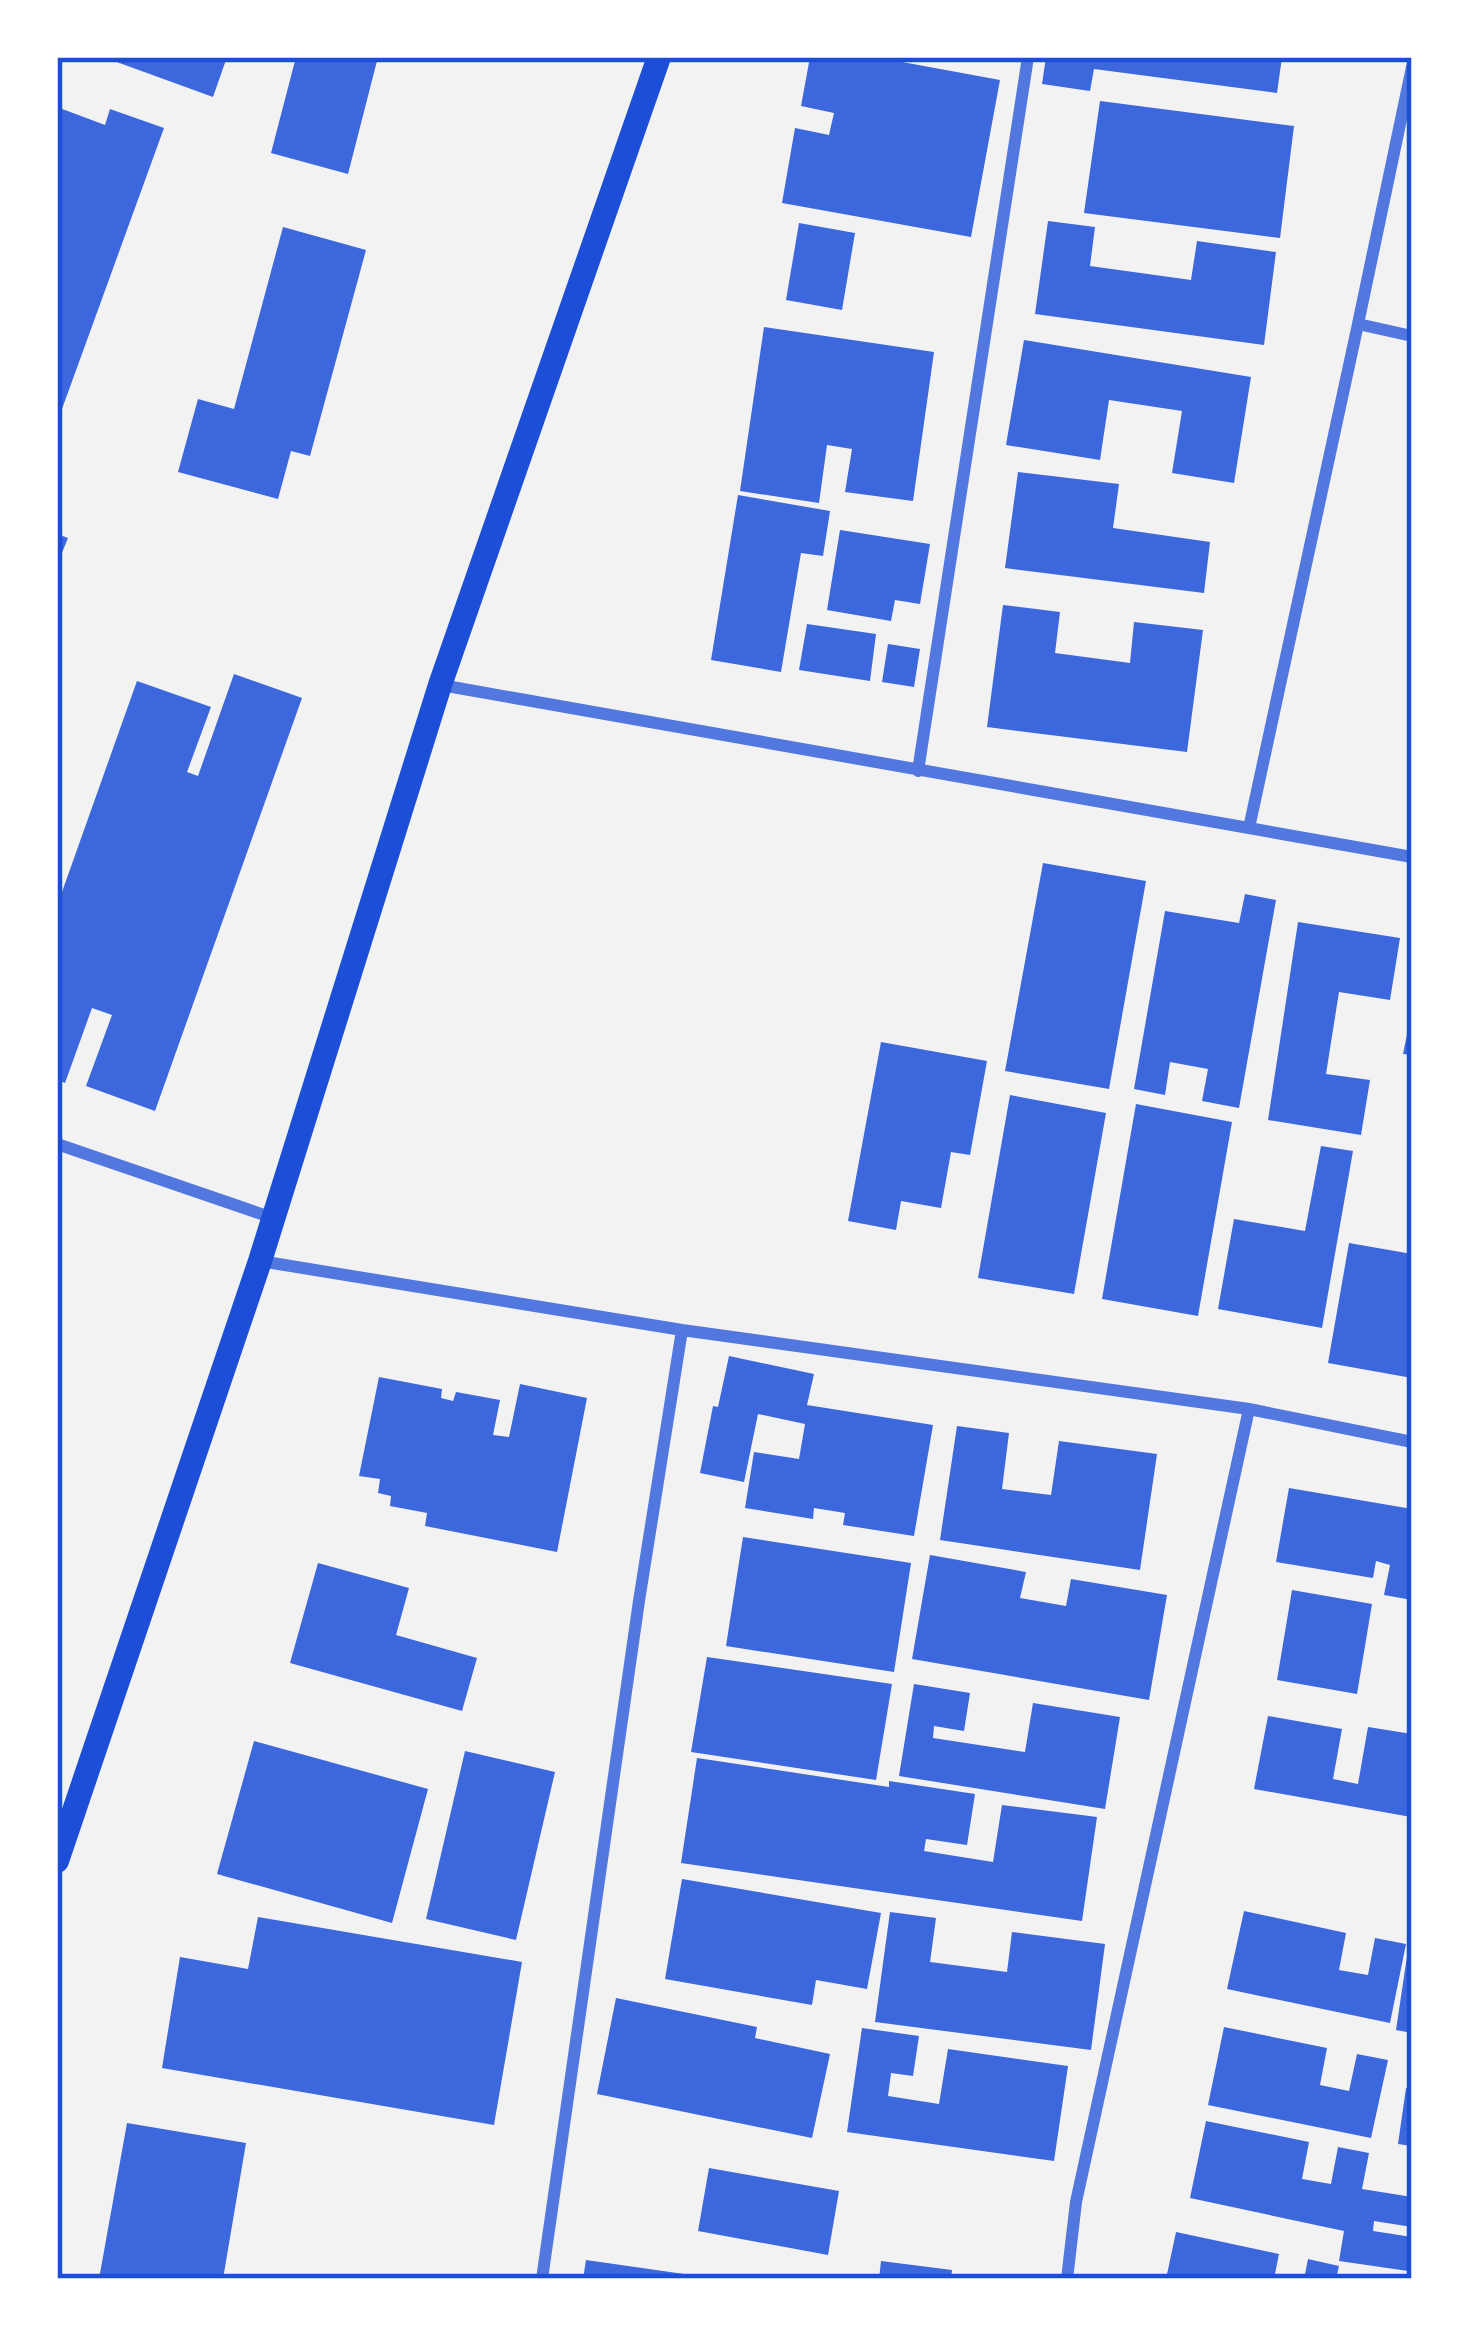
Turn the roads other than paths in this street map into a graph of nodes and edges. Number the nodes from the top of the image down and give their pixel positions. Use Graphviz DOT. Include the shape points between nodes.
graph roads {
  1 [pos="659,57"];
  2 [pos="1028,57"];
  3 [pos="1412,67"];
  4 [pos="1358,324"];
  5 [pos="1412,336"];
  6 [pos="440,685"];
  7 [pos="918,771"];
  8 [pos="1249,828"];
  9 [pos="1412,857"];
  10 [pos="57,1144"];
  11 [pos="273,1218"];
  12 [pos="260,1261"];
  13 [pos="682,1330"];
  14 [pos="1249,1409"];
  15 [pos="1412,1442"];
  16 [pos="57,1861"];
  17 [pos="542,2279"];
  18 [pos="1067,2279"];
  1 -- 6 [label="main road"];
  2 -- 7 [label="street"];
  3 -- 4 [label="street"];
  4 -- 5 [label="street"];
  4 -- 8 [label="street"];
  6 -- 7 [label="street"];
  6 -- 11 [label="main road"];
  7 -- 8 [label="street"];
  8 -- 9 [label="street"];
  10 -- 11 [label="street"];
  11 -- 12 [label="main road"];
  12 -- 13 [label="street"];
  12 -- 16 [label="main road"];
  13 -- 14 [label="street"];
  13 -- 17 [label="street"];
  14 -- 15 [label="street"];
  14 -- 18 [label="street" via="1076,2202"];
}
